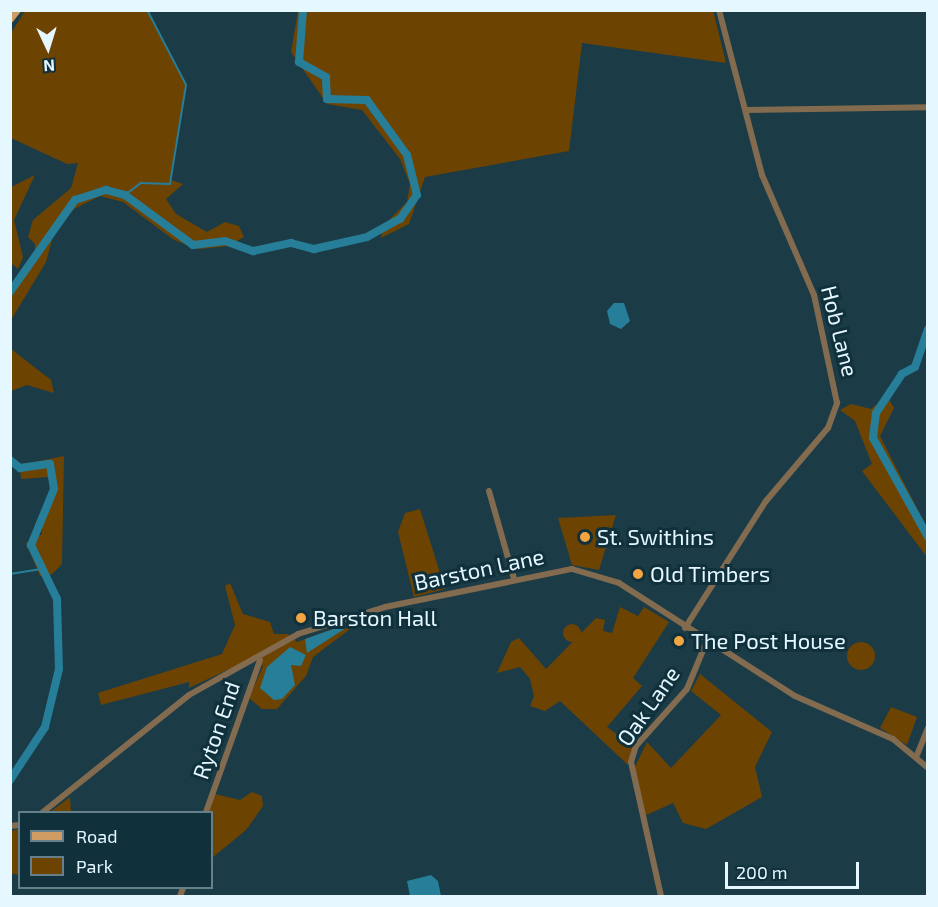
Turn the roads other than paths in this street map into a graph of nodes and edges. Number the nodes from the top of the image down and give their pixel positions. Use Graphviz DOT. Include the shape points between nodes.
graph roads {
  1 [pos="17,10"];
  2 [pos="719,10"];
  3 [pos="10,19"];
  4 [pos="927,107"];
  5 [pos="747,110"];
  6 [pos="489,491"];
  7 [pos="514,579"];
  8 [pos="686,628"];
  9 [pos="706,643"];
  10 [pos="260,660"];
  11 [pos="927,728"];
  12 [pos="917,755"];
  13 [pos="927,768"];
  14 [pos="45,811"];
  15 [pos="207,811"];
  16 [pos="661,897"];
  1 -- 3 [label="main road"];
  2 -- 5 [label="street, Hob Lane"];
  4 -- 5 [label="street"];
  5 -- 8 [label="street, Hob Lane" via="762,175 814,295 837,403 828,428 766,501"];
  6 -- 7 [label="street"];
  7 -- 8 [label="street, Barston Lane" via="572,569 596,572"];
  7 -- 10 [label="street, Barston Lane" via="319,626"];
  8 -- 9 [label="street, Barston Lane"];
  9 -- 12 [label="street, Barston Lane" via="795,696 865,723"];
  9 -- 16 [label="street, Oak Lane" via="687,689 636,746 631,762"];
  10 -- 14 [label="street, Barston Lane" via="189,695"];
  10 -- 15 [label="street, Ryton End"];
  11 -- 12 [label="street"];
  12 -- 13 [label="street, Barston Lane"];
}
